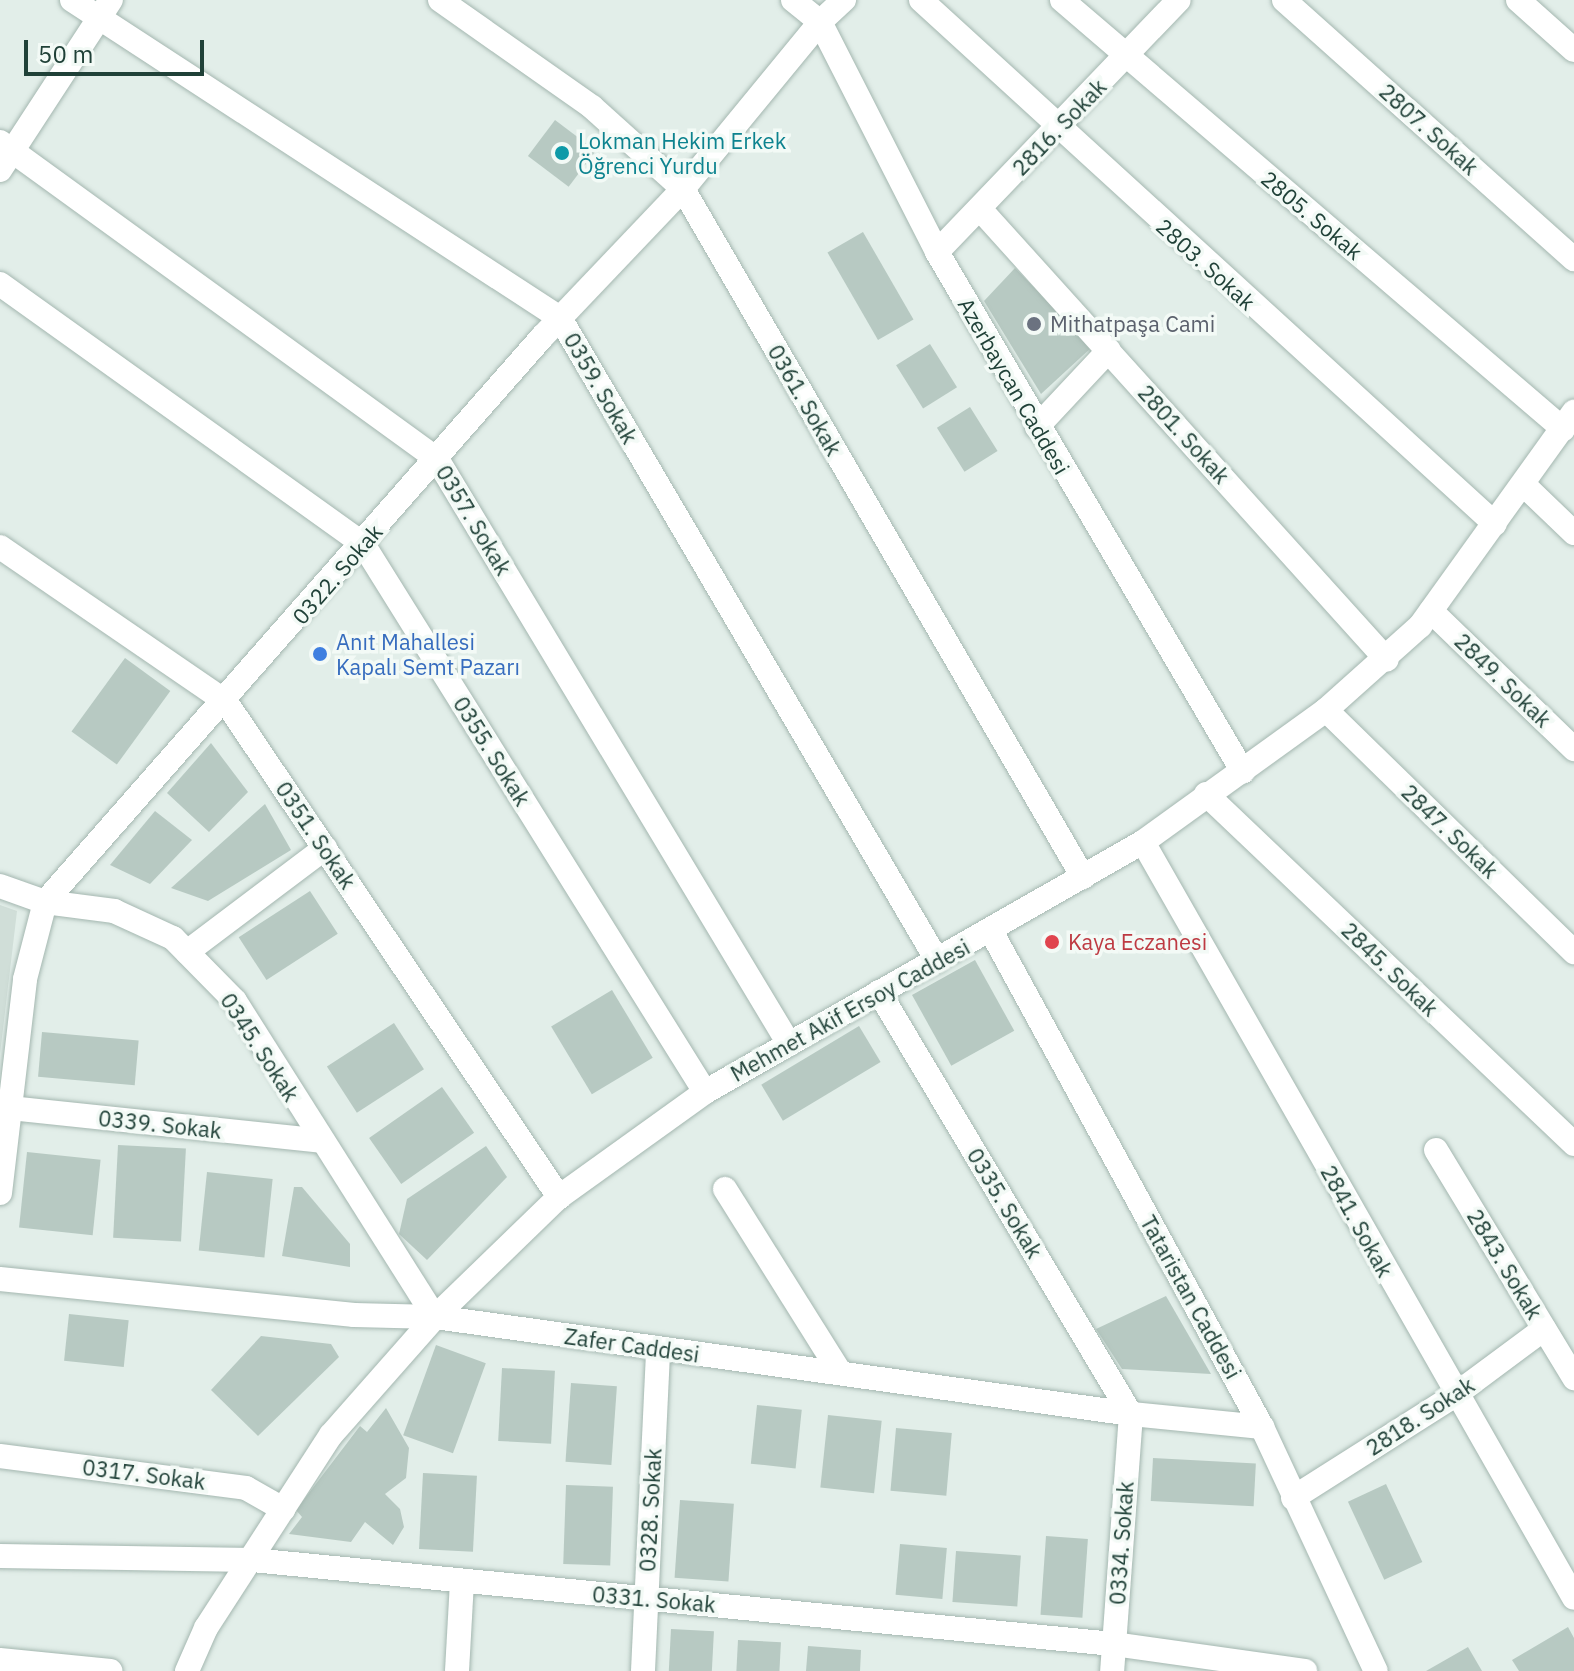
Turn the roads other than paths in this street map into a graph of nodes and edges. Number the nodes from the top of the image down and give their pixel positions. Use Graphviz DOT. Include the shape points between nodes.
graph roads {
  1 [pos="72,0"];
  2 [pos="440,0"];
  3 [pos="793,0"];
  4 [pos="844,0"];
  5 [pos="921,0"];
  6 [pos="1062,0"];
  7 [pos="1179,0"];
  8 [pos="1284,0"];
  9 [pos="1518,0"];
  10 [pos="104,10"];
  11 [pos="820,22"];
  12 [pos="1574,50"];
  13 [pos="1126,57"];
  14 [pos="1057,130"];
  15 [pos="4,154"];
  16 [pos="683,189"];
  17 [pos="980,209"];
  18 [pos="937,252"];
  19 [pos="1574,259"];
  20 [pos="0,284"];
  21 [pos="560,318"];
  22 [pos="1109,350"];
  23 [pos="1569,420"];
  24 [pos="1037,427"];
  25 [pos="437,459"];
  26 [pos="1525,486"];
  27 [pos="1495,524"];
  28 [pos="1574,533"];
  29 [pos="363,544"];
  30 [pos="0,547"];
  31 [pos="1431,611"];
  32 [pos="1387,660"];
  33 [pos="226,702"];
  34 [pos="1326,710"];
  35 [pos="1574,749"];
  36 [pos="1243,772"];
  37 [pos="1206,794"];
  38 [pos="1143,842"];
  39 [pos="325,848"];
  40 [pos="1083,877"];
  41 [pos="0,886"];
  42 [pos="45,902"];
  43 [pos="991,931"];
  44 [pos="187,952"];
  45 [pos="1574,952"];
  46 [pos="937,960"];
  47 [pos="879,992"];
  48 [pos="789,1044"];
  49 [pos="705,1092"];
  50 [pos="4,1108"];
  51 [pos="321,1141"];
  52 [pos="1574,1144"];
  53 [pos="1436,1150"];
  54 [pos="725,1189"];
  55 [pos="0,1193"];
  56 [pos="559,1197"];
  57 [pos="0,1279"];
  58 [pos="435,1317"];
  59 [pos="1544,1329"];
  60 [pos="658,1350"];
  61 [pos="840,1372"];
  62 [pos="1574,1378"];
  63 [pos="1455,1395"];
  64 [pos="1131,1414"];
  65 [pos="1262,1427"];
  66 [pos="0,1456"];
  67 [pos="1293,1498"];
  68 [pos="283,1509"];
  69 [pos="0,1556"];
  70 [pos="252,1560"];
  71 [pos="462,1582"];
  72 [pos="646,1598"];
  73 [pos="1574,1598"];
  74 [pos="1114,1644"];
  75 [pos="0,1660"];
  76 [pos="110,1671"];
  77 [pos="187,1671"];
  78 [pos="457,1671"];
  79 [pos="643,1671"];
  80 [pos="1112,1671"];
  81 [pos="1305,1671"];
  82 [pos="1376,1671"];
  1 -- 10 [label="street, 0359. Sokak"];
  2 -- 16 [label="street, 0361. Sokak" via="592,107"];
  3 -- 11 [label="street, Azerbaycan Caddesi"];
  4 -- 11 [label="street, 0322. Sokak"];
  5 -- 14 [label="street, 2803. Sokak"];
  6 -- 13 [label="street, 2805. Sokak"];
  7 -- 13 [label="street, 2816. Sokak"];
  8 -- 19 [label="street, 2807. Sokak"];
  9 -- 12 [label="street"];
  10 -- 15 [label="street"];
  10 -- 21 [label="street, 0359. Sokak"];
  11 -- 16 [label="street, 0322. Sokak"];
  11 -- 18 [label="street, Azerbaycan Caddesi"];
  13 -- 14 [label="street, 2816. Sokak"];
  13 -- 23 [label="street, 2805. Sokak"];
  14 -- 17 [label="street, 2816. Sokak"];
  14 -- 27 [label="street, 2803. Sokak"];
  15 -- 25 [label="street, 0357. Sokak"];
  16 -- 21 [label="street, 0322. Sokak"];
  16 -- 40 [label="street, 0361. Sokak"];
  17 -- 18 [label="street, 2816. Sokak"];
  17 -- 22 [label="street, 2801. Sokak"];
  18 -- 24 [label="street, Azerbaycan Caddesi"];
  20 -- 29 [label="street, 0355. Sokak"];
  21 -- 25 [label="street, 0322. Sokak"];
  21 -- 46 [label="street, 0359. Sokak"];
  22 -- 24 [label="street"];
  22 -- 32 [label="street, 2801. Sokak"];
  23 -- 26 [label="street, Mehmet Akif Ersoy Caddesi"];
  24 -- 36 [label="street, Azerbaycan Caddesi"];
  25 -- 29 [label="street, 0322. Sokak"];
  25 -- 48 [label="street, 0357. Sokak"];
  26 -- 27 [label="street, Mehmet Akif Ersoy Caddesi"];
  26 -- 28 [label="street"];
  27 -- 31 [label="street, Mehmet Akif Ersoy Caddesi"];
  29 -- 33 [label="street, 0322. Sokak"];
  29 -- 49 [label="street, 0355. Sokak"];
  30 -- 33 [label="street, 0351. Sokak"];
  31 -- 32 [label="street, Mehmet Akif Ersoy Caddesi"];
  31 -- 35 [label="street, 2849. Sokak"];
  32 -- 34 [label="street, Mehmet Akif Ersoy Caddesi"];
  33 -- 39 [label="street, 0351. Sokak"];
  33 -- 42 [label="street, 0322. Sokak"];
  34 -- 36 [label="street, Mehmet Akif Ersoy Caddesi"];
  34 -- 45 [label="street, 2847. Sokak"];
  36 -- 37 [label="street, Mehmet Akif Ersoy Caddesi"];
  37 -- 38 [label="street, Mehmet Akif Ersoy Caddesi"];
  37 -- 52 [label="street, 2845. Sokak"];
  38 -- 40 [label="street, Mehmet Akif Ersoy Caddesi"];
  38 -- 63 [label="street, 2841. Sokak"];
  39 -- 44 [label="street"];
  39 -- 56 [label="street, 0351. Sokak"];
  40 -- 43 [label="street, Mehmet Akif Ersoy Caddesi"];
  41 -- 42 [label="street, 0345. Sokak"];
  42 -- 44 [label="street, 0345. Sokak" via="114,911 173,938"];
  42 -- 50 [label="street, 0322. Sokak" via="25,979"];
  43 -- 46 [label="street, Mehmet Akif Ersoy Caddesi"];
  43 -- 65 [label="street, Tataristan Caddesi"];
  44 -- 51 [label="street, 0345. Sokak" via="235,1001"];
  46 -- 47 [label="street, Mehmet Akif Ersoy Caddesi"];
  47 -- 48 [label="street, Mehmet Akif Ersoy Caddesi"];
  47 -- 64 [label="street, 0335. Sokak"];
  48 -- 49 [label="street, Mehmet Akif Ersoy Caddesi"];
  49 -- 56 [label="street, Mehmet Akif Ersoy Caddesi"];
  50 -- 51 [label="street, 0339. Sokak"];
  50 -- 55 [label="street, 0322. Sokak"];
  51 -- 58 [label="street, 0345. Sokak"];
  53 -- 59 [label="street, 2843. Sokak"];
  54 -- 61 [label="street"];
  56 -- 58 [label="street, Mehmet Akif Ersoy Caddesi"];
  57 -- 58 [label="street, Zafer Caddesi" via="354,1315"];
  58 -- 60 [label="street, Zafer Caddesi"];
  58 -- 68 [label="street, Mehmet Akif Ersoy Caddesi" via="331,1435"];
  59 -- 62 [label="street, 2843. Sokak"];
  59 -- 63 [label="street, 2818. Sokak"];
  60 -- 61 [label="street, Zafer Caddesi"];
  60 -- 72 [label="street, 0328. Sokak"];
  61 -- 64 [label="street, Zafer Caddesi"];
  63 -- 67 [label="street, 2818. Sokak"];
  63 -- 73 [label="street, 2841. Sokak"];
  64 -- 65 [label="street, Zafer Caddesi"];
  64 -- 74 [label="street, 0334. Sokak"];
  65 -- 67 [label="street, Tataristan Caddesi"];
  66 -- 68 [label="street, 0317. Sokak" via="246,1488"];
  67 -- 82 [label="street, Tataristan Caddesi"];
  68 -- 70 [label="street, Mehmet Akif Ersoy Caddesi"];
  69 -- 70 [label="street, 0331. Sokak"];
  70 -- 71 [label="street, 0331. Sokak"];
  70 -- 77 [label="street, Mehmet Akif Ersoy Caddesi" via="206,1628"];
  71 -- 72 [label="street, 0331. Sokak"];
  71 -- 78 [label="street"];
  72 -- 74 [label="street, 0331. Sokak"];
  72 -- 79 [label="street, 0328. Sokak"];
  74 -- 80 [label="street, 0334. Sokak"];
  74 -- 81 [label="street, 0331. Sokak"];
  75 -- 76 [label="street"];
}
